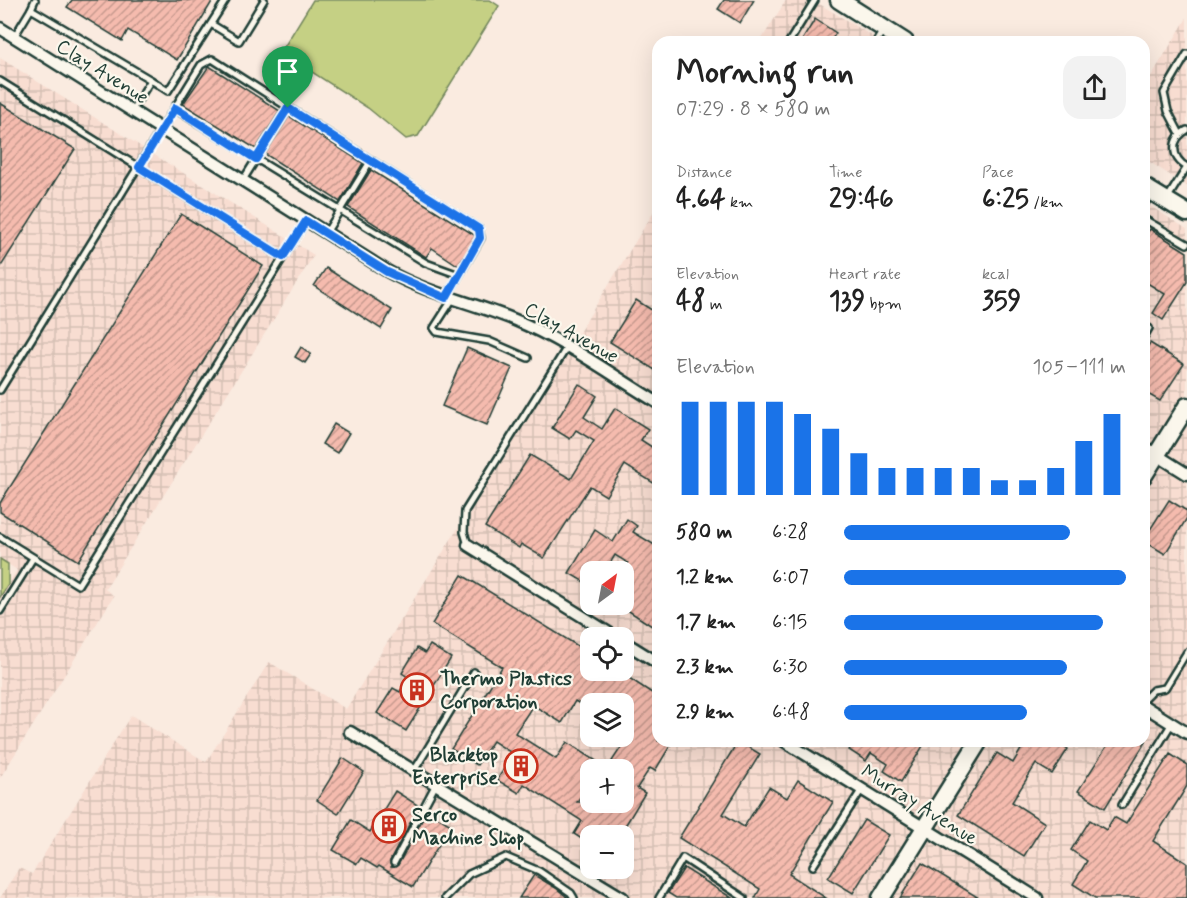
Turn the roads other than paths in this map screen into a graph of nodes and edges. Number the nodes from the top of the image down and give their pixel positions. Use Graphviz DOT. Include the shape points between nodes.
graph roads {
  1 [pos="35,0"];
  2 [pos="226,0"];
  3 [pos="264,0"];
  4 [pos="815,0"];
  5 [pos="839,0"];
  6 [pos="30,9"];
  7 [pos="211,24"];
  8 [pos="0,28"];
  9 [pos="880,35"];
  10 [pos="793,36"];
  11 [pos="14,37"];
  12 [pos="1187,54"];
  13 [pos="151,80"];
  14 [pos="0,81"];
  15 [pos="175,108"];
  16 [pos="288,108"];
  17 [pos="132,110"];
  18 [pos="162,130"];
  19 [pos="1187,130"];
  20 [pos="1180,134"];
  21 [pos="256,159"];
  22 [pos="371,160"];
  23 [pos="139,167"];
  24 [pos="1187,167"];
  25 [pos="243,181"];
  26 [pos="1152,196"];
  27 [pos="340,211"];
  28 [pos="1187,213"];
  29 [pos="306,221"];
  30 [pos="1150,222"];
  31 [pos="326,234"];
  32 [pos="1187,244"];
  33 [pos="283,257"];
  34 [pos="459,275"];
  35 [pos="449,299"];
  36 [pos="567,347"];
  37 [pos="528,358"];
  38 [pos="0,390"];
  39 [pos="652,399"];
  40 [pos="1187,406"];
  41 [pos="1151,451"];
  42 [pos="1187,474"];
  43 [pos="0,537"];
  44 [pos="468,545"];
  45 [pos="33,558"];
  46 [pos="0,611"];
  47 [pos="599,627"];
  48 [pos="634,648"];
  49 [pos="1187,652"];
  50 [pos="652,659"];
  51 [pos="474,672"];
  52 [pos="1150,692"];
  53 [pos="1150,710"];
  54 [pos="1172,723"];
  55 [pos="350,732"];
  56 [pos="1187,733"];
  57 [pos="795,747"];
  58 [pos="975,747"];
  59 [pos="414,771"];
  60 [pos="436,784"];
  61 [pos="862,789"];
  62 [pos="1122,806"];
  63 [pos="924,828"];
  64 [pos="394,863"];
  65 [pos="813,866"];
  66 [pos="445,898"];
  67 [pos="574,898"];
  68 [pos="623,898"];
  69 [pos="659,898"];
  70 [pos="744,898"];
  71 [pos="881,898"];
  72 [pos="1037,898"];
  1 -- 6 [label="lane"];
  2 -- 7 [label="lane"];
  3 -- 7 [label="lane" via="239,42"];
  4 -- 10 [label="lane"];
  5 -- 9 [label="street"];
  6 -- 11 [label="lane"];
  6 -- 13 [label="lane"];
  7 -- 13 [label="lane" via="168,91"];
  8 -- 11 [label="street, Clay Avenue"];
  11 -- 17 [label="street, Clay Avenue"];
  12 -- 20 [label="lane" via="1164,93"];
  13 -- 17 [label="lane"];
  14 -- 23 [label="lane"];
  15 -- 16 [label="lane" via="201,65 212,59"];
  15 -- 18 [label="lane"];
  15 -- 21 [label="lane"];
  16 -- 21 [label="lane"];
  16 -- 22 [label="lane"];
  17 -- 18 [label="street, Clay Avenue"];
  18 -- 23 [label="lane"];
  18 -- 25 [label="street, Clay Avenue"];
  19 -- 20 [label="lane"];
  20 -- 24 [label="lane" via="1175,141 1175,154"];
  21 -- 25 [label="lane"];
  21 -- 27 [label="lane"];
  22 -- 27 [label="lane"];
  22 -- 34 [label="lane" via="479,229 480,238"];
  23 -- 33 [label="lane"];
  23 -- 38 [label="lane"];
  24 -- 26 [label="lane"];
  25 -- 29 [label="street, Clay Avenue"];
  26 -- 28 [label="street"];
  27 -- 31 [label="lane"];
  27 -- 34 [label="lane" via="426,263"];
  29 -- 31 [label="street, Clay Avenue"];
  29 -- 33 [label="lane"];
  30 -- 32 [label="lane"];
  31 -- 35 [label="street, Clay Avenue" via="406,282"];
  33 -- 45 [label="lane" via="78,585"];
  34 -- 35 [label="lane"];
  35 -- 36 [label="street, Clay Avenue" via="514,320"];
  35 -- 37 [label="lane" via="434,328 437,332 489,341"];
  36 -- 39 [label="street, Clay Avenue"];
  36 -- 44 [label="lane" via="465,511"];
  40 -- 41 [label="street"];
  41 -- 42 [label="street"];
  43 -- 45 [label="lane"];
  44 -- 47 [label="street"];
  45 -- 46 [label="lane"];
  48 -- 50 [label="street"];
  49 -- 52 [label="lane" via="1165,688"];
  51 -- 59 [label="lane"];
  53 -- 54 [label="street"];
  54 -- 56 [label="street"];
  54 -- 62 [label="lane"];
  55 -- 59 [label="street"];
  57 -- 61 [label="street, Murray Avenue"];
  58 -- 63 [label="street"];
  59 -- 60 [label="street"];
  60 -- 64 [label="lane"];
  60 -- 68 [label="street"];
  61 -- 63 [label="street, Murray Avenue"];
  61 -- 65 [label="lane"];
  63 -- 71 [label="street"];
  63 -- 72 [label="street, Murray Avenue"];
  66 -- 67 [label="lane" via="469,874 506,857 539,871"];
  69 -- 70 [label="lane" via="683,858"];
}
